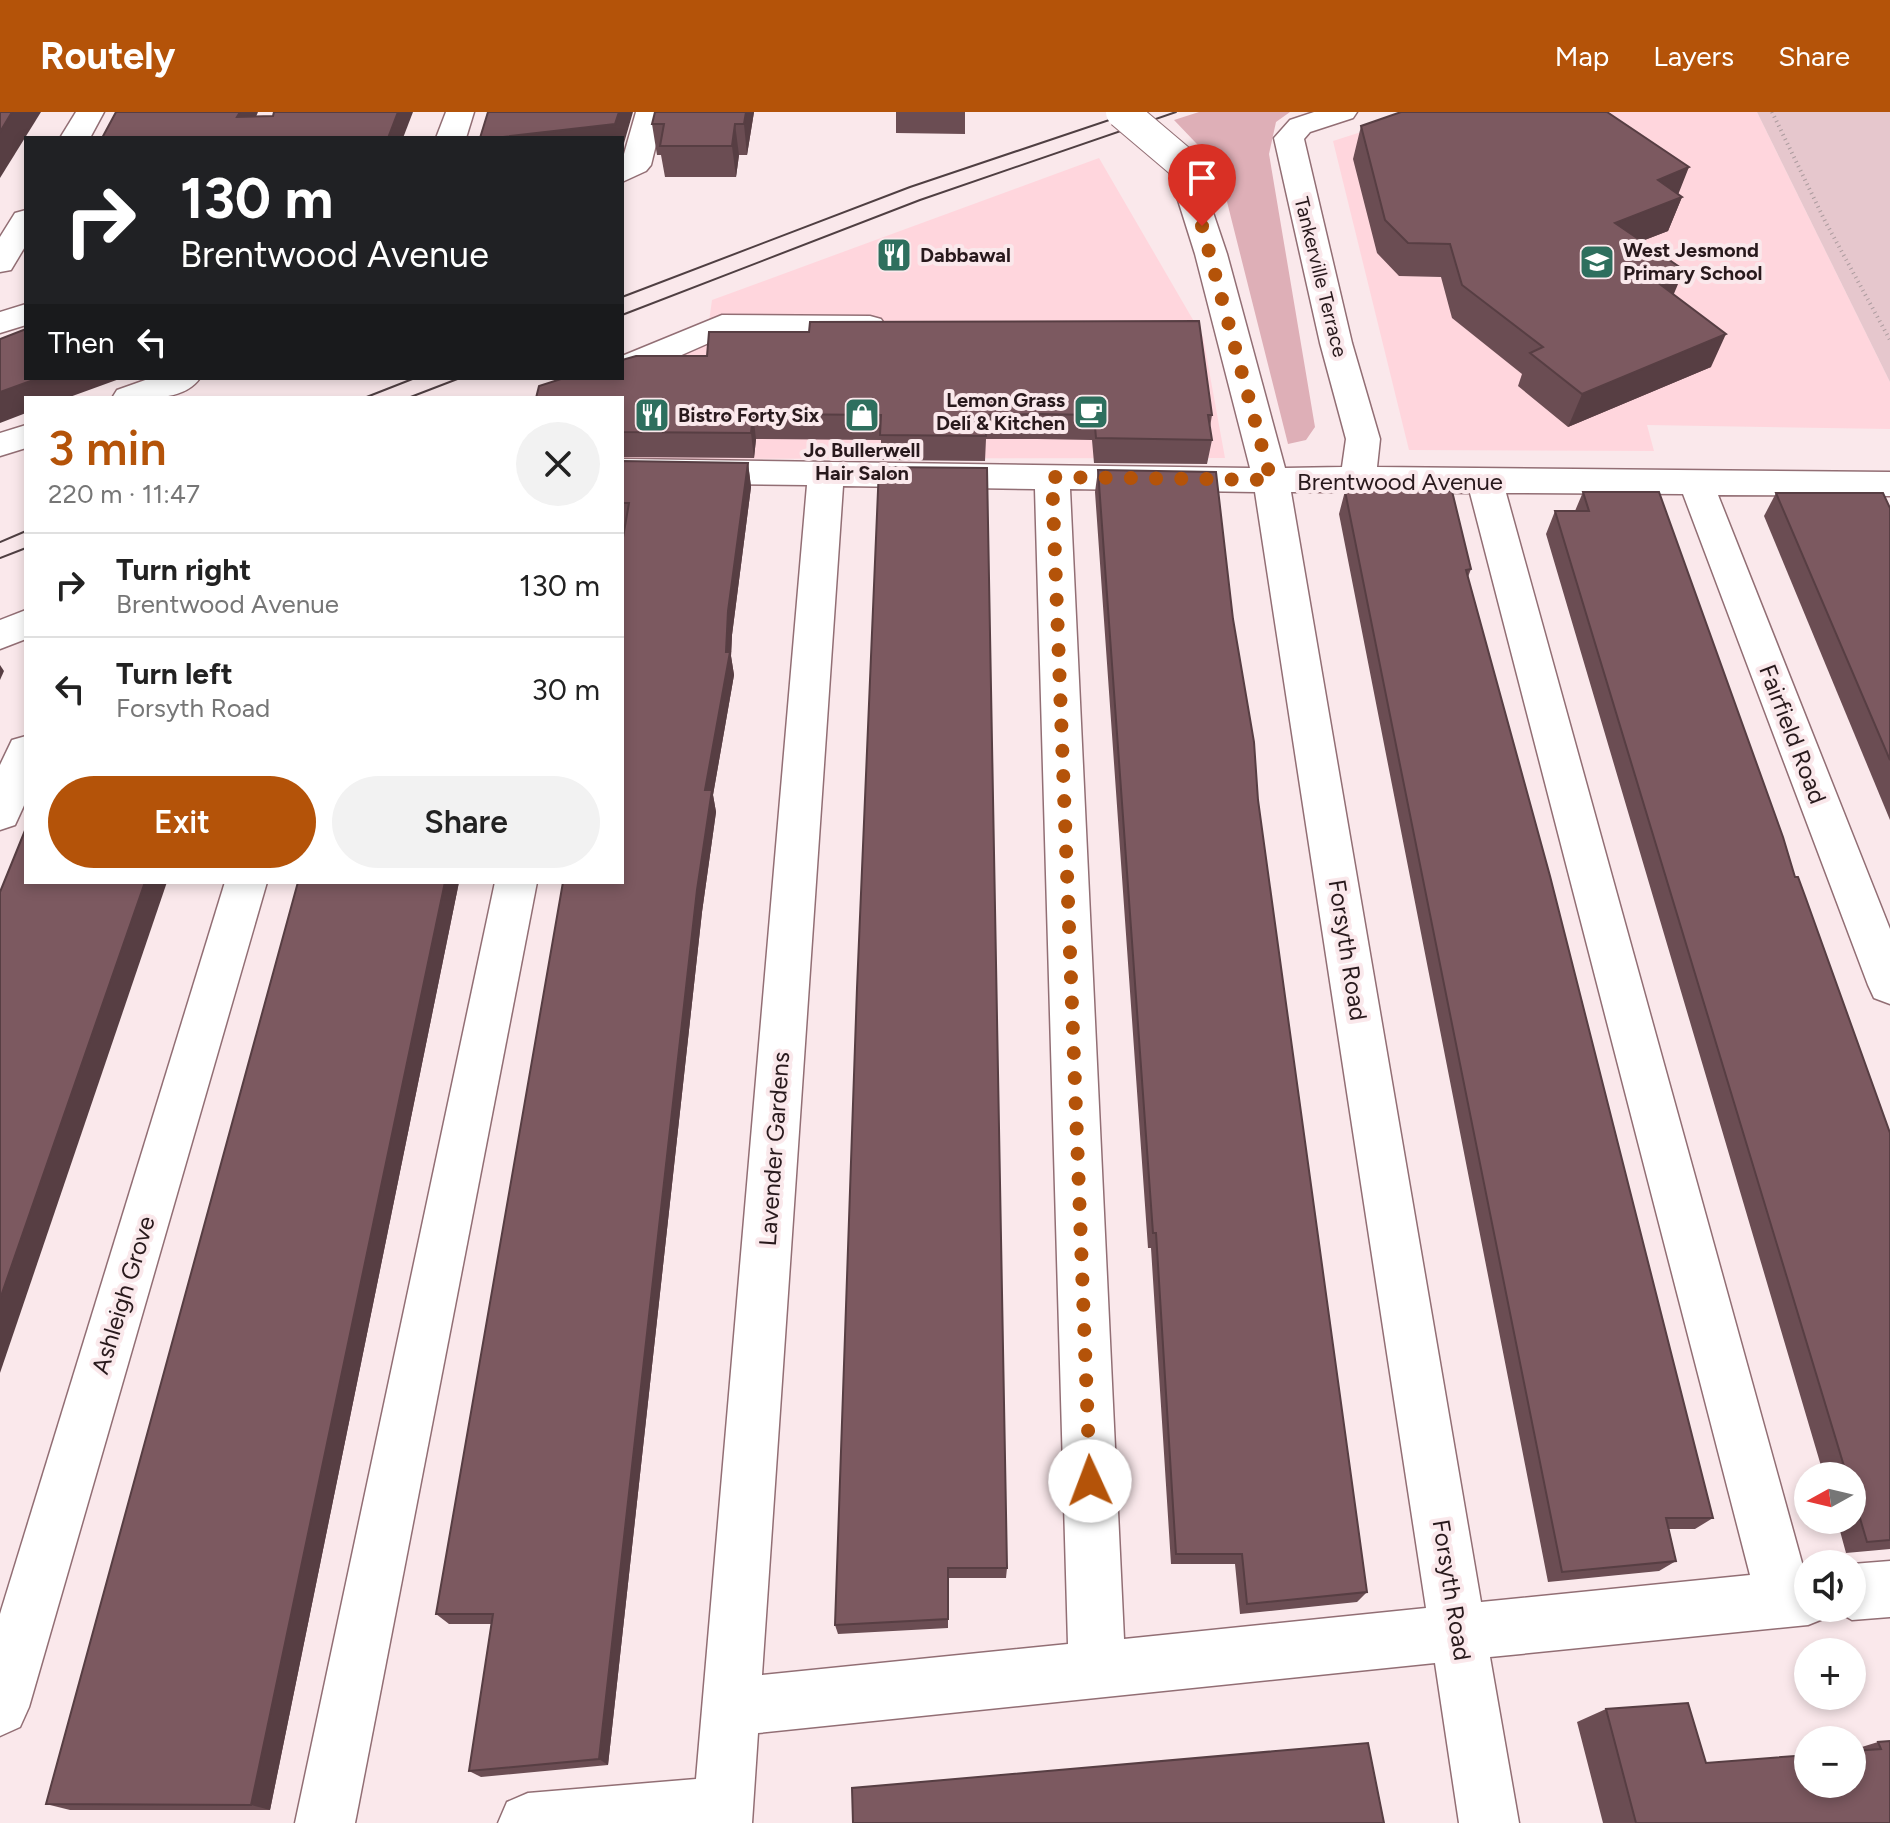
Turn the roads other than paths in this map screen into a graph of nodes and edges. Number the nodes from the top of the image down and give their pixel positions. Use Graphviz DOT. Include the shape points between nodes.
graph roads {
  1 [pos="90,112"];
  2 [pos="460,112"];
  3 [pos="650,112"];
  4 [pos="1122,112"];
  5 [pos="1343,112"];
  6 [pos="76,136"];
  7 [pos="452,136"];
  8 [pos="624,172"];
  9 [pos="24,222"];
  10 [pos="0,263"];
  11 [pos="24,315"];
  12 [pos="0,323"];
  13 [pos="900,326"];
  14 [pos="624,368"];
  15 [pos="178,380"];
  16 [pos="134,396"];
  17 [pos="24,437"];
  18 [pos="0,445"];
  19 [pos="624,471"];
  20 [pos="826,474"];
  21 [pos="1356,476"];
  22 [pos="1052,477"];
  23 [pos="1271,480"];
  24 [pos="1485,481"];
  25 [pos="1696,483"];
  26 [pos="1890,484"];
  27 [pos="24,625"];
  28 [pos="0,635"];
  29 [pos="24,756"];
  30 [pos="0,814"];
  31 [pos="245,884"];
  32 [pos="516,884"];
  33 [pos="1890,985"];
  34 [pos="1890,1589"];
  35 [pos="1794,1591"];
  36 [pos="1866,1591"];
  37 [pos="1794,1598"];
  38 [pos="1460,1633"];
  39 [pos="1097,1670"];
  40 [pos="0,1707"];
  41 [pos="731,1707"];
  42 [pos="723,1815"];
  43 [pos="325,1823"];
  44 [pos="528,1823"];
  45 [pos="1489,1823"];
  1 -- 6 [label="street"];
  2 -- 7 [label="street"];
  3 -- 8 [label="street" via="636,165"];
  4 -- 23 [label="street, Forsyth Road, bridge" via="1181,162"];
  5 -- 21 [label="street, Tankerville Terrace" via="1300,126 1289,138 1363,439"];
  9 -- 10 [label="street"];
  11 -- 12 [label="street"];
  13 -- 14 [label="street" via="722,325"];
  15 -- 16 [label="street"];
  17 -- 18 [label="street"];
  19 -- 20 [label="street, Brentwood Avenue"];
  20 -- 22 [label="street, Brentwood Avenue"];
  20 -- 41 [label="street, Lavender Gardens"];
  21 -- 23 [label="street, Brentwood Avenue"];
  21 -- 24 [label="street, Brentwood Avenue"];
  22 -- 23 [label="street, Brentwood Avenue"];
  22 -- 39 [label="street"];
  23 -- 38 [label="street, Forsyth Road"];
  24 -- 25 [label="street, Brentwood Avenue"];
  24 -- 35 [label="street"];
  25 -- 26 [label="street, Brentwood Avenue"];
  25 -- 33 [label="street, Fairfield Road"];
  27 -- 28 [label="street"];
  29 -- 30 [label="street"];
  31 -- 40 [label="street, Ashleigh Grove"];
  32 -- 43 [label="street"];
  34 -- 36 [label="street"];
  37 -- 38 [label="street"];
  38 -- 39 [label="street"];
  38 -- 45 [label="street, Forsyth Road"];
  39 -- 41 [label="street"];
  41 -- 42 [label="street, Lavender Gardens"];
  42 -- 44 [label="street"];
}
